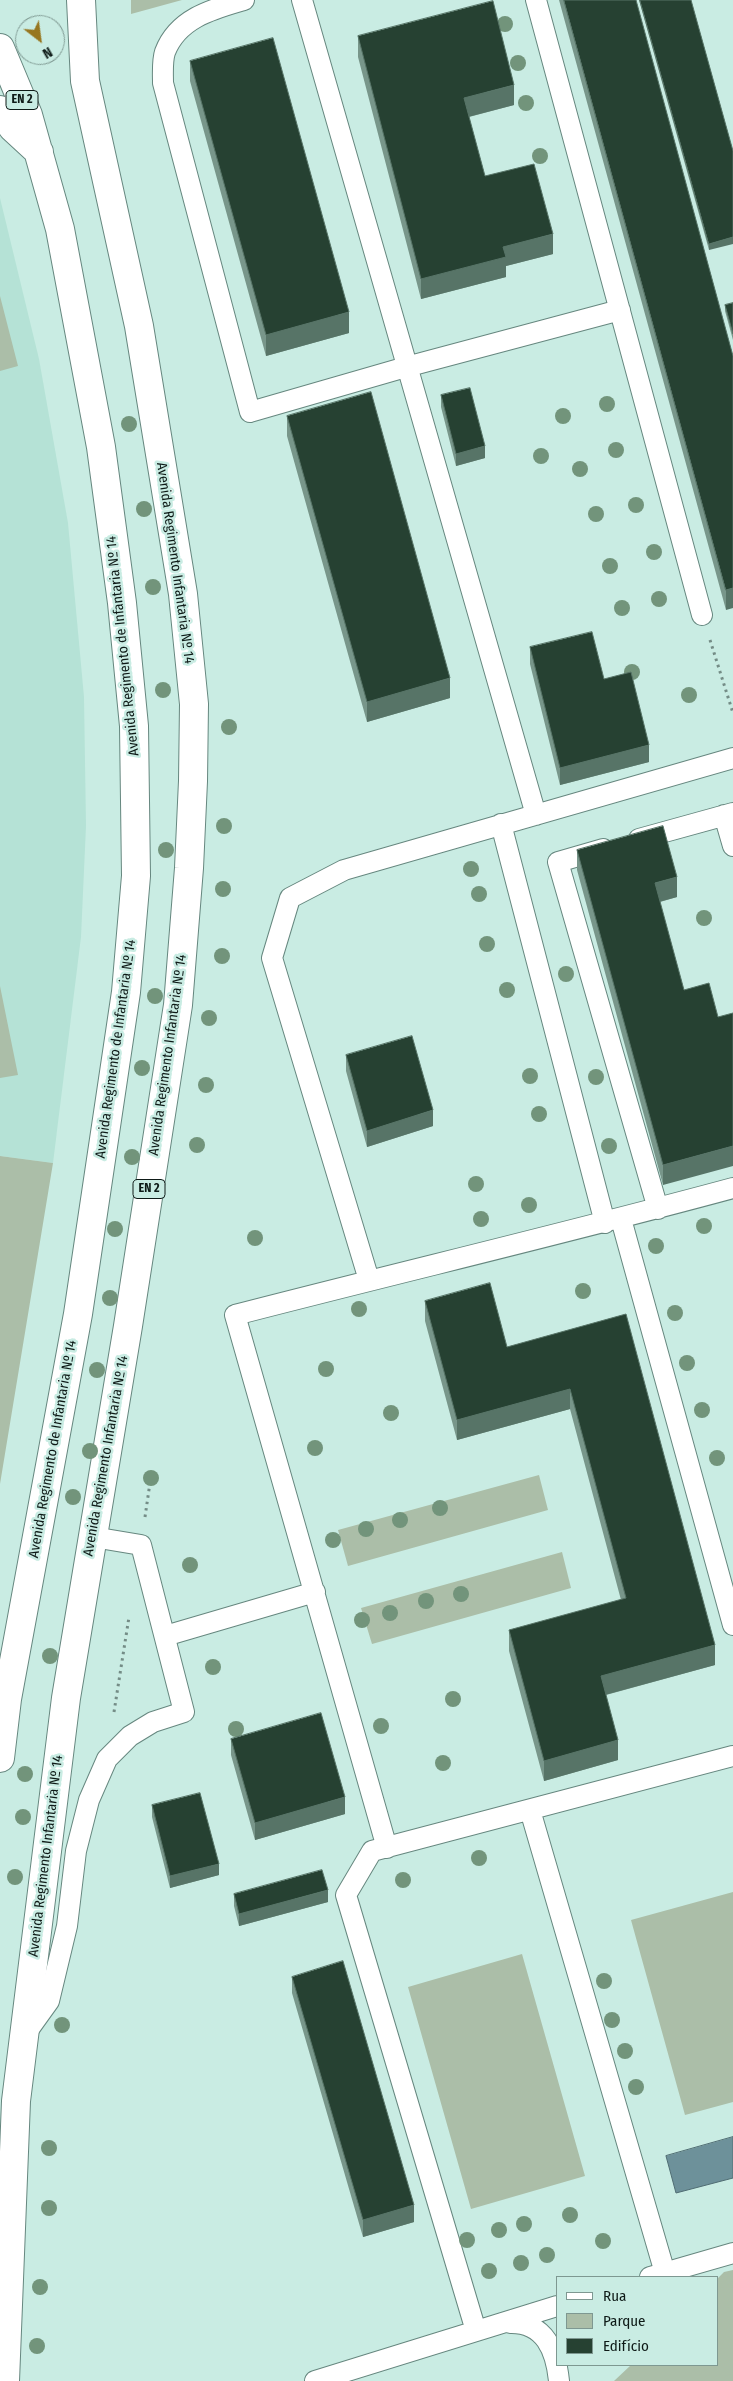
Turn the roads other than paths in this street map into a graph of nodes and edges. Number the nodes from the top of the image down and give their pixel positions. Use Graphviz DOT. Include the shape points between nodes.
graph roads {
  1 [pos="82,0"];
  2 [pos="244,0"];
  3 [pos="302,0"];
  4 [pos="536,0"];
  5 [pos="0,48"];
  6 [pos="0,110"];
  7 [pos="40,153"];
  8 [pos="620,310"];
  9 [pos="406,367"];
  10 [pos="702,615"];
  11 [pos="733,758"];
  12 [pos="729,814"];
  13 [pos="536,815"];
  14 [pos="501,824"];
  15 [pos="733,846"];
  16 [pos="733,1188"];
  17 [pos="658,1209"];
  18 [pos="613,1221"];
  19 [pos="369,1280"];
  20 [pos="93,1537"];
  21 [pos="315,1592"];
  22 [pos="733,1625"];
  23 [pos="165,1636"];
  24 [pos="733,1756"];
  25 [pos="0,1758"];
  26 [pos="530,1810"];
  27 [pos="387,1848"];
  28 [pos="24,2035"];
  29 [pos="733,2254"];
  30 [pos="657,2275"];
  31 [pos="556,2306"];
  32 [pos="503,2323"];
  33 [pos="476,2331"];
  34 [pos="556,2365"];
  35 [pos="556,2366"];
  36 [pos="6,2381"];
  37 [pos="315,2381"];
  38 [pos="559,2381"];
  1 -- 20 [label="main road, Avenida Regimento Infantaria Nº 14 / EN 2" via="85,81 139,326 183,594 194,704 189,868 178,1005"];
  2 -- 9 [label="lane" via="207,11 183,26 165,52 163,83 250,412"];
  3 -- 9 [label="lane"];
  4 -- 8 [label="lane"];
  5 -- 7 [label="main road, Avenida Regimento de Infantaria Nº 14 / EN 2"];
  6 -- 7 [label="main road" via="13,128"];
  7 -- 25 [label="main road, Avenida Regimento de Infantaria Nº 14 / EN 2" via="60,229 100,447 120,593 134,726 136,876 126,992 78,1314 7,1698"];
  8 -- 9 [label="lane"];
  8 -- 10 [label="lane"];
  9 -- 13 [label="lane"];
  11 -- 13 [label="lane"];
  12 -- 15 [label="lane"];
  12 -- 17 [label="lane" via="558,862"];
  13 -- 14 [label="lane"];
  14 -- 18 [label="lane"];
  14 -- 19 [label="lane" via="344,870 290,898 272,958"];
  16 -- 17 [label="lane"];
  17 -- 18 [label="lane"];
  18 -- 19 [label="lane"];
  18 -- 22 [label="lane"];
  19 -- 21 [label="lane" via="235,1315"];
  20 -- 23 [label="lane" via="141,1545"];
  20 -- 28 [label="main road, Avenida Regimento Infantaria Nº 14 / EN 2" via="66,1698"];
  21 -- 23 [label="lane"];
  21 -- 27 [label="lane"];
  23 -- 28 [label="lane" via="184,1712 153,1722 130,1736 106,1759 89,1800 76,1851 67,1926 49,2001"];
  24 -- 26 [label="lane"];
  26 -- 27 [label="lane"];
  26 -- 30 [label="lane"];
  27 -- 33 [label="lane" via="372,1851 346,1895"];
  28 -- 36 [label="main road, Avenida Regimento Infantaria Nº 14 / EN 2" via="16,2101"];
  29 -- 30 [label="lane"];
  31 -- 32 [label="lane"];
  32 -- 33 [label="lane"];
  32 -- 34 [label="lane" via="522,2323 534,2328 547,2340"];
  33 -- 37 [label="lane"];
  35 -- 38 [label="lane"];
}
